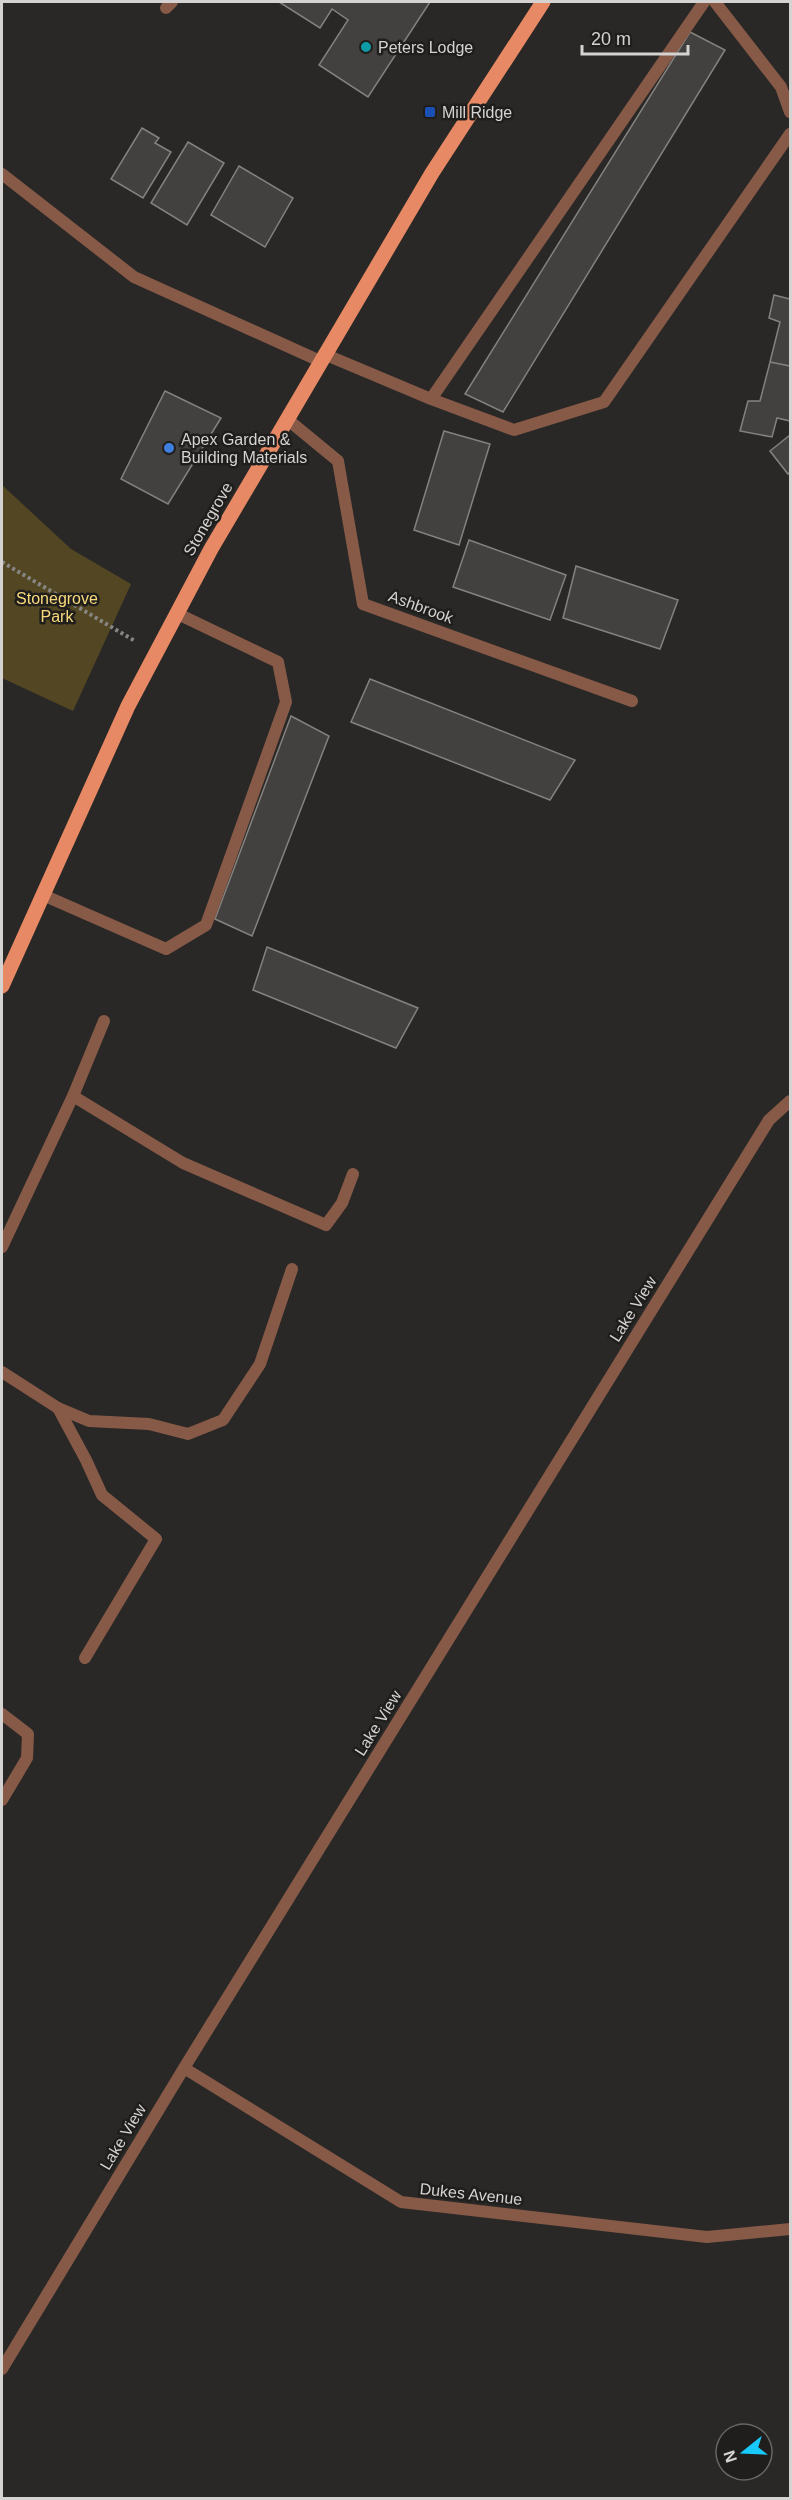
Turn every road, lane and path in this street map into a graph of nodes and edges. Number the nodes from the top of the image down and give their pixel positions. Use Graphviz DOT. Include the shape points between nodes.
graph roads {
  1 [pos="543,2"];
  2 [pos="704,2"];
  3 [pos="716,2"];
  4 [pos="790,112"];
  5 [pos="790,134"];
  6 [pos="2,174"];
  7 [pos="322,358"];
  8 [pos="432,399"];
  9 [pos="287,419"];
  10 [pos="2,562"];
  11 [pos="176,613"];
  12 [pos="156,653"];
  13 [pos="632,700"];
  14 [pos="44,895"];
  15 [pos="2,986"];
  16 [pos="104,1021"];
  17 [pos="73,1096"];
  18 [pos="790,1101"];
  19 [pos="353,1174"];
  20 [pos="2,1247"];
  21 [pos="292,1269"];
  22 [pos="2,1371"];
  23 [pos="57,1408"];
  24 [pos="85,1658"];
  25 [pos="2,1714"];
  26 [pos="2,1800"];
  27 [pos="184,2068"];
  28 [pos="790,2229"];
  29 [pos="2,2369"];
  1 -- 7 [label="main road, Stonegrove" via="432,173"];
  2 -- 8 [label="street"];
  3 -- 4 [label="street" via="781,87"];
  5 -- 8 [label="street" via="604,402 514,430"];
  6 -- 7 [label="street" via="135,277"];
  7 -- 8 [label="street"];
  7 -- 9 [label="main road, Stonegrove"];
  9 -- 11 [label="main road, Stonegrove"];
  9 -- 13 [label="street, Ashbrook" via="338,461 363,604"];
  10 -- 12 [label="path"];
  11 -- 12 [label="main road, Stonegrove"];
  11 -- 14 [label="street" via="278,662 286,702 206,925 166,949"];
  12 -- 14 [label="main road, Stonegrove" via="128,706"];
  14 -- 15 [label="main road, Stonegrove"];
  16 -- 17 [label="street"];
  17 -- 19 [label="street" via="183,1163 326,1225 342,1203"];
  17 -- 20 [label="street"];
  18 -- 27 [label="street, Lake View" via="769,1120"];
  21 -- 23 [label="street" via="260,1364 223,1420 188,1434 149,1424 89,1421"];
  22 -- 23 [label="street"];
  23 -- 24 [label="street" via="102,1496 156,1539"];
  25 -- 26 [label="street" via="28,1734 27,1758"];
  27 -- 28 [label="street, Dukes Avenue" via="401,2202 707,2237"];
  27 -- 29 [label="street, Lake View"];
}
